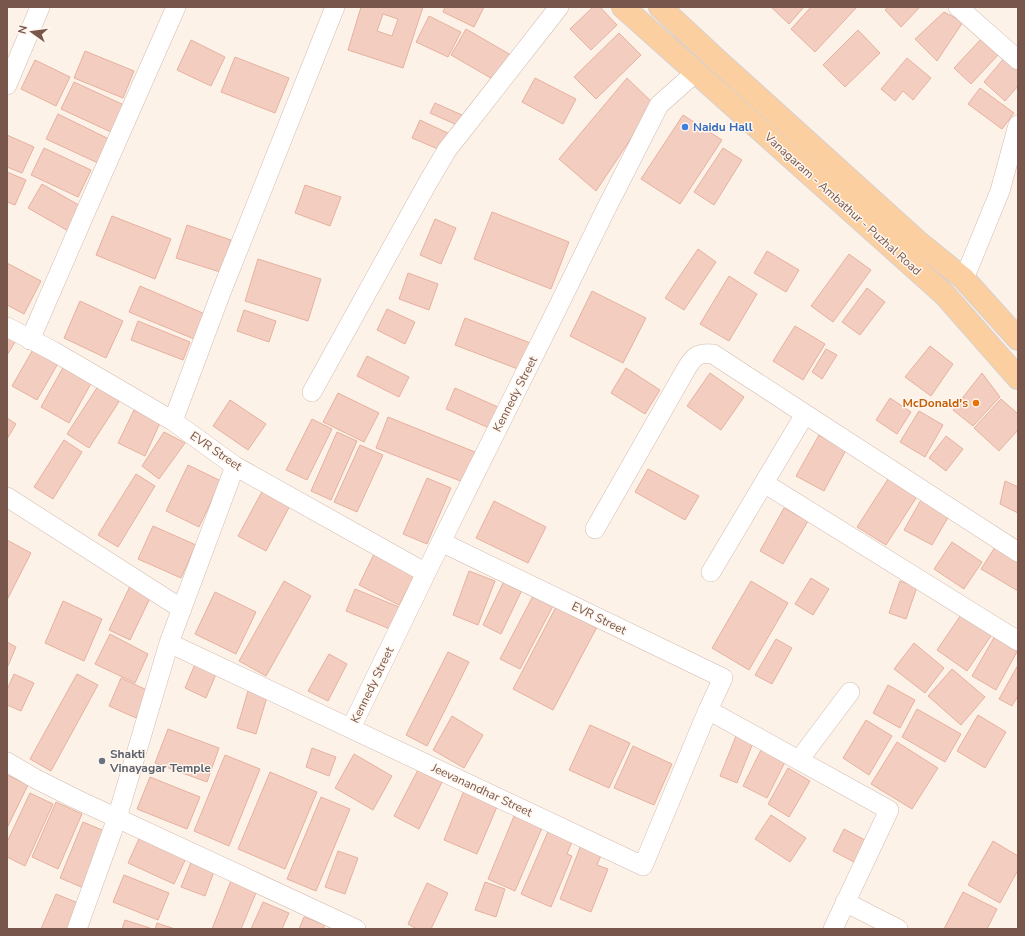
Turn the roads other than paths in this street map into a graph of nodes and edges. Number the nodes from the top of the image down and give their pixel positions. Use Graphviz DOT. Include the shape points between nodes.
graph roads {
  1 [pos="40,7"];
  2 [pos="176,7"];
  3 [pos="335,7"];
  4 [pos="559,7"];
  5 [pos="623,7"];
  6 [pos="660,7"];
  7 [pos="958,7"];
  8 [pos="1018,60"];
  9 [pos="696,72"];
  10 [pos="7,85"];
  11 [pos="1018,125"];
  12 [pos="964,279"];
  13 [pos="7,327"];
  14 [pos="30,340"];
  15 [pos="1018,340"];
  16 [pos="1018,378"];
  17 [pos="312,392"];
  18 [pos="805,414"];
  19 [pos="173,421"];
  20 [pos="235,466"];
  21 [pos="764,483"];
  22 [pos="7,497"];
  23 [pos="595,529"];
  24 [pos="441,542"];
  25 [pos="1018,552"];
  26 [pos="711,572"];
  27 [pos="426,573"];
  28 [pos="182,609"];
  29 [pos="1018,641"];
  30 [pos="169,642"];
  31 [pos="850,692"];
  32 [pos="708,710"];
  33 [pos="351,728"];
  34 [pos="799,760"];
  35 [pos="7,762"];
  36 [pos="117,818"];
  37 [pos="845,902"];
  38 [pos="76,929"];
  39 [pos="356,929"];
  40 [pos="833,929"];
  41 [pos="898,929"];
  1 -- 10 [label="street"];
  2 -- 14 [label="street"];
  3 -- 19 [label="street" via="222,290"];
  4 -- 17 [label="street" via="447,150"];
  5 -- 9 [label="main road, Vanagaram - Ambathur - Puzhal Road"];
  6 -- 12 [label="main road, Vanagaram - Ambathur - Puzhal Road" via="917,241"];
  7 -- 8 [label="street"];
  9 -- 16 [label="main road, Vanagaram - Ambathur - Puzhal Road" via="945,295"];
  9 -- 24 [label="street, Kennedy Street" via="659,105"];
  11 -- 12 [label="street" via="1000,191"];
  12 -- 15 [label="main road, Vanagaram - Ambathur - Puzhal Road"];
  13 -- 14 [label="street, EVR Street"];
  14 -- 19 [label="street, EVR Street"];
  18 -- 21 [label="street"];
  18 -- 23 [label="street" via="713,354 696,356 685,370"];
  18 -- 25 [label="street"];
  19 -- 20 [label="street, EVR Street"];
  20 -- 27 [label="street, EVR Street"];
  20 -- 28 [label="street"];
  21 -- 26 [label="street"];
  21 -- 29 [label="street"];
  22 -- 28 [label="street"];
  24 -- 27 [label="street, Kennedy Street"];
  24 -- 32 [label="street, EVR Street" via="723,678"];
  27 -- 33 [label="street, Kennedy Street"];
  28 -- 30 [label="street"];
  30 -- 33 [label="street, Jeevanandhar Street"];
  30 -- 36 [label="street"];
  31 -- 34 [label="street"];
  32 -- 33 [label="street, Jeevanandhar Street" via="643,866"];
  32 -- 34 [label="street"];
  34 -- 37 [label="street" via="889,810"];
  35 -- 36 [label="street"];
  36 -- 38 [label="street"];
  36 -- 39 [label="street"];
  37 -- 40 [label="street"];
  37 -- 41 [label="street"];
}
